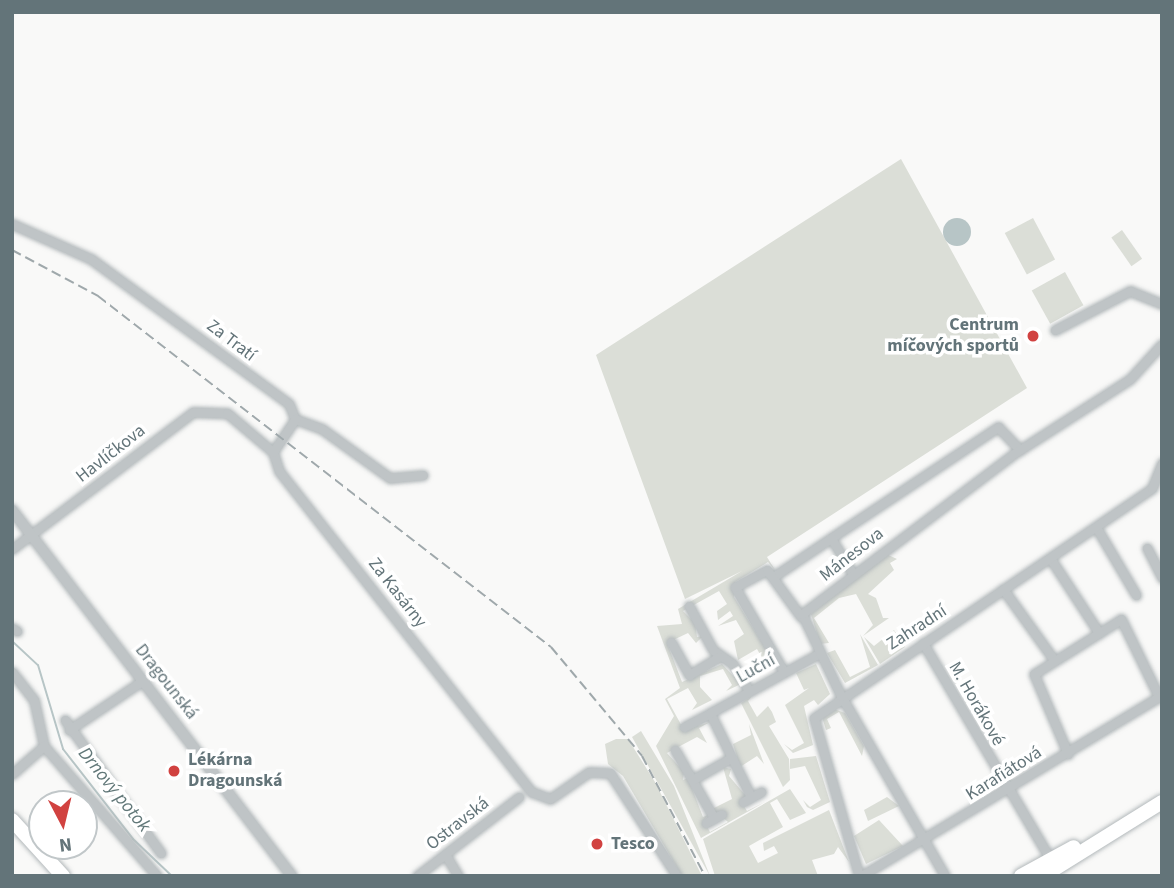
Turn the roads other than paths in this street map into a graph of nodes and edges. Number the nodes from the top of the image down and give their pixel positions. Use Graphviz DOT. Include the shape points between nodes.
graph roads {
  1 [pos="12,224"];
  2 [pos="1162,304"];
  3 [pos="1055,330"];
  4 [pos="1162,344"];
  5 [pos="236,418"];
  6 [pos="295,419"];
  7 [pos="1020,450"];
  8 [pos="273,452"];
  9 [pos="1162,463"];
  10 [pos="423,475"];
  11 [pos="12,510"];
  12 [pos="1096,527"];
  13 [pos="29,537"];
  14 [pos="831,538"];
  15 [pos="12,548"];
  16 [pos="1147,548"];
  17 [pos="1050,558"];
  18 [pos="853,574"];
  19 [pos="773,577"];
  20 [pos="1162,579"];
  21 [pos="1003,589"];
  22 [pos="1136,595"];
  23 [pos="689,606"];
  24 [pos="801,617"];
  25 [pos="1099,633"];
  26 [pos="671,642"];
  27 [pos="923,643"];
  28 [pos="818,654"];
  29 [pos="719,657"];
  30 [pos="1054,660"];
  31 [pos="12,672"];
  32 [pos="784,672"];
  33 [pos="142,681"];
  34 [pos="749,691"];
  35 [pos="841,696"];
  36 [pos="1160,696"];
  37 [pos="710,713"];
  38 [pos="65,720"];
  39 [pos="684,727"];
  40 [pos="69,730"];
  41 [pos="44,746"];
  42 [pos="675,750"];
  43 [pos="1068,754"];
  44 [pos="730,758"];
  45 [pos="12,774"];
  46 [pos="692,780"];
  47 [pos="1008,790"];
  48 [pos="761,792"];
  49 [pos="519,797"];
  50 [pos="1162,802"];
  51 [pos="714,818"];
  52 [pos="12,820"];
  53 [pos="1101,837"];
  54 [pos="926,841"];
  55 [pos="1045,852"];
  56 [pos="161,853"];
  57 [pos="445,854"];
  58 [pos="287,874"];
  59 [pos="63,876"];
  60 [pos="157,876"];
  61 [pos="417,876"];
  62 [pos="458,876"];
  63 [pos="677,876"];
  64 [pos="860,876"];
  65 [pos="945,876"];
  66 [pos="1021,876"];
  67 [pos="1043,876"];
  1 -- 6 [label="street, Za Tratí" via="91,259 289,404"];
  2 -- 3 [label="street" via="1130,291"];
  4 -- 7 [label="street, Mánesova" via="1130,379"];
  5 -- 8 [label="street, Za Kasárny"];
  5 -- 13 [label="street, Havlíčkova" via="212,408 188,414"];
  6 -- 8 [label="street"];
  6 -- 10 [label="street, Za Tratí" via="322,429 383,475 407,480"];
  7 -- 14 [label="street" via="1007,429 998,427"];
  7 -- 18 [label="street, Mánesova"];
  8 -- 63 [label="street, Za Kasárny" via="279,471 532,792 550,799 589,772 610,773"];
  9 -- 12 [label="street, Zahradní" via="1154,486"];
  11 -- 13 [label="street, Dragounská"];
  12 -- 17 [label="street, Zahradní"];
  12 -- 22 [label="street"];
  13 -- 15 [label="street, Havlíčkova"];
  13 -- 33 [label="street, Dragounská"];
  14 -- 18 [label="street"];
  14 -- 19 [label="street"];
  16 -- 20 [label="street"];
  17 -- 21 [label="street, Zahradní"];
  17 -- 25 [label="street"];
  18 -- 24 [label="street, Mánesova"];
  19 -- 24 [label="street"];
  19 -- 32 [label="street" via="762,569 735,590"];
  21 -- 27 [label="street, Zahradní"];
  21 -- 30 [label="street"];
  23 -- 29 [label="street"];
  24 -- 28 [label="street"];
  25 -- 30 [label="street"];
  25 -- 36 [label="street" via="1120,616"];
  26 -- 29 [label="street" via="689,676"];
  27 -- 35 [label="street, Zahradní"];
  27 -- 47 [label="street, M. Horákové"];
  28 -- 32 [label="street, Luční"];
  28 -- 35 [label="street"];
  29 -- 34 [label="street" via="733,664"];
  30 -- 43 [label="street" via="1034,677"];
  31 -- 41 [label="street" via="34,700"];
  32 -- 34 [label="street, Luční"];
  33 -- 40 [label="street"];
  33 -- 58 [label="street, Dragounská"];
  34 -- 37 [label="street, Luční"];
  35 -- 54 [label="street"];
  35 -- 64 [label="street, Zahradní" via="813,721"];
  36 -- 43 [label="street, Karafiátová"];
  37 -- 39 [label="street, Luční"];
  37 -- 44 [label="street"];
  38 -- 40 [label="street"];
  40 -- 56 [label="street"];
  41 -- 45 [label="street"];
  41 -- 60 [label="street"];
  42 -- 46 [label="street"];
  43 -- 47 [label="street, Karafiátová"];
  44 -- 46 [label="street"];
  44 -- 48 [label="street" via="747,799"];
  46 -- 51 [label="street"];
  47 -- 54 [label="street, Karafiátová"];
  47 -- 55 [label="street, M. Horákové"];
  49 -- 57 [label="street, Ostravská"];
  50 -- 53 [label="main road"];
  52 -- 59 [label="main road"];
  53 -- 66 [label="main road"];
  53 -- 67 [label="main road"];
  54 -- 64 [label="street, Karafiátová"];
  54 -- 65 [label="street"];
  57 -- 61 [label="street, Ostravská"];
  57 -- 62 [label="street"];
}
